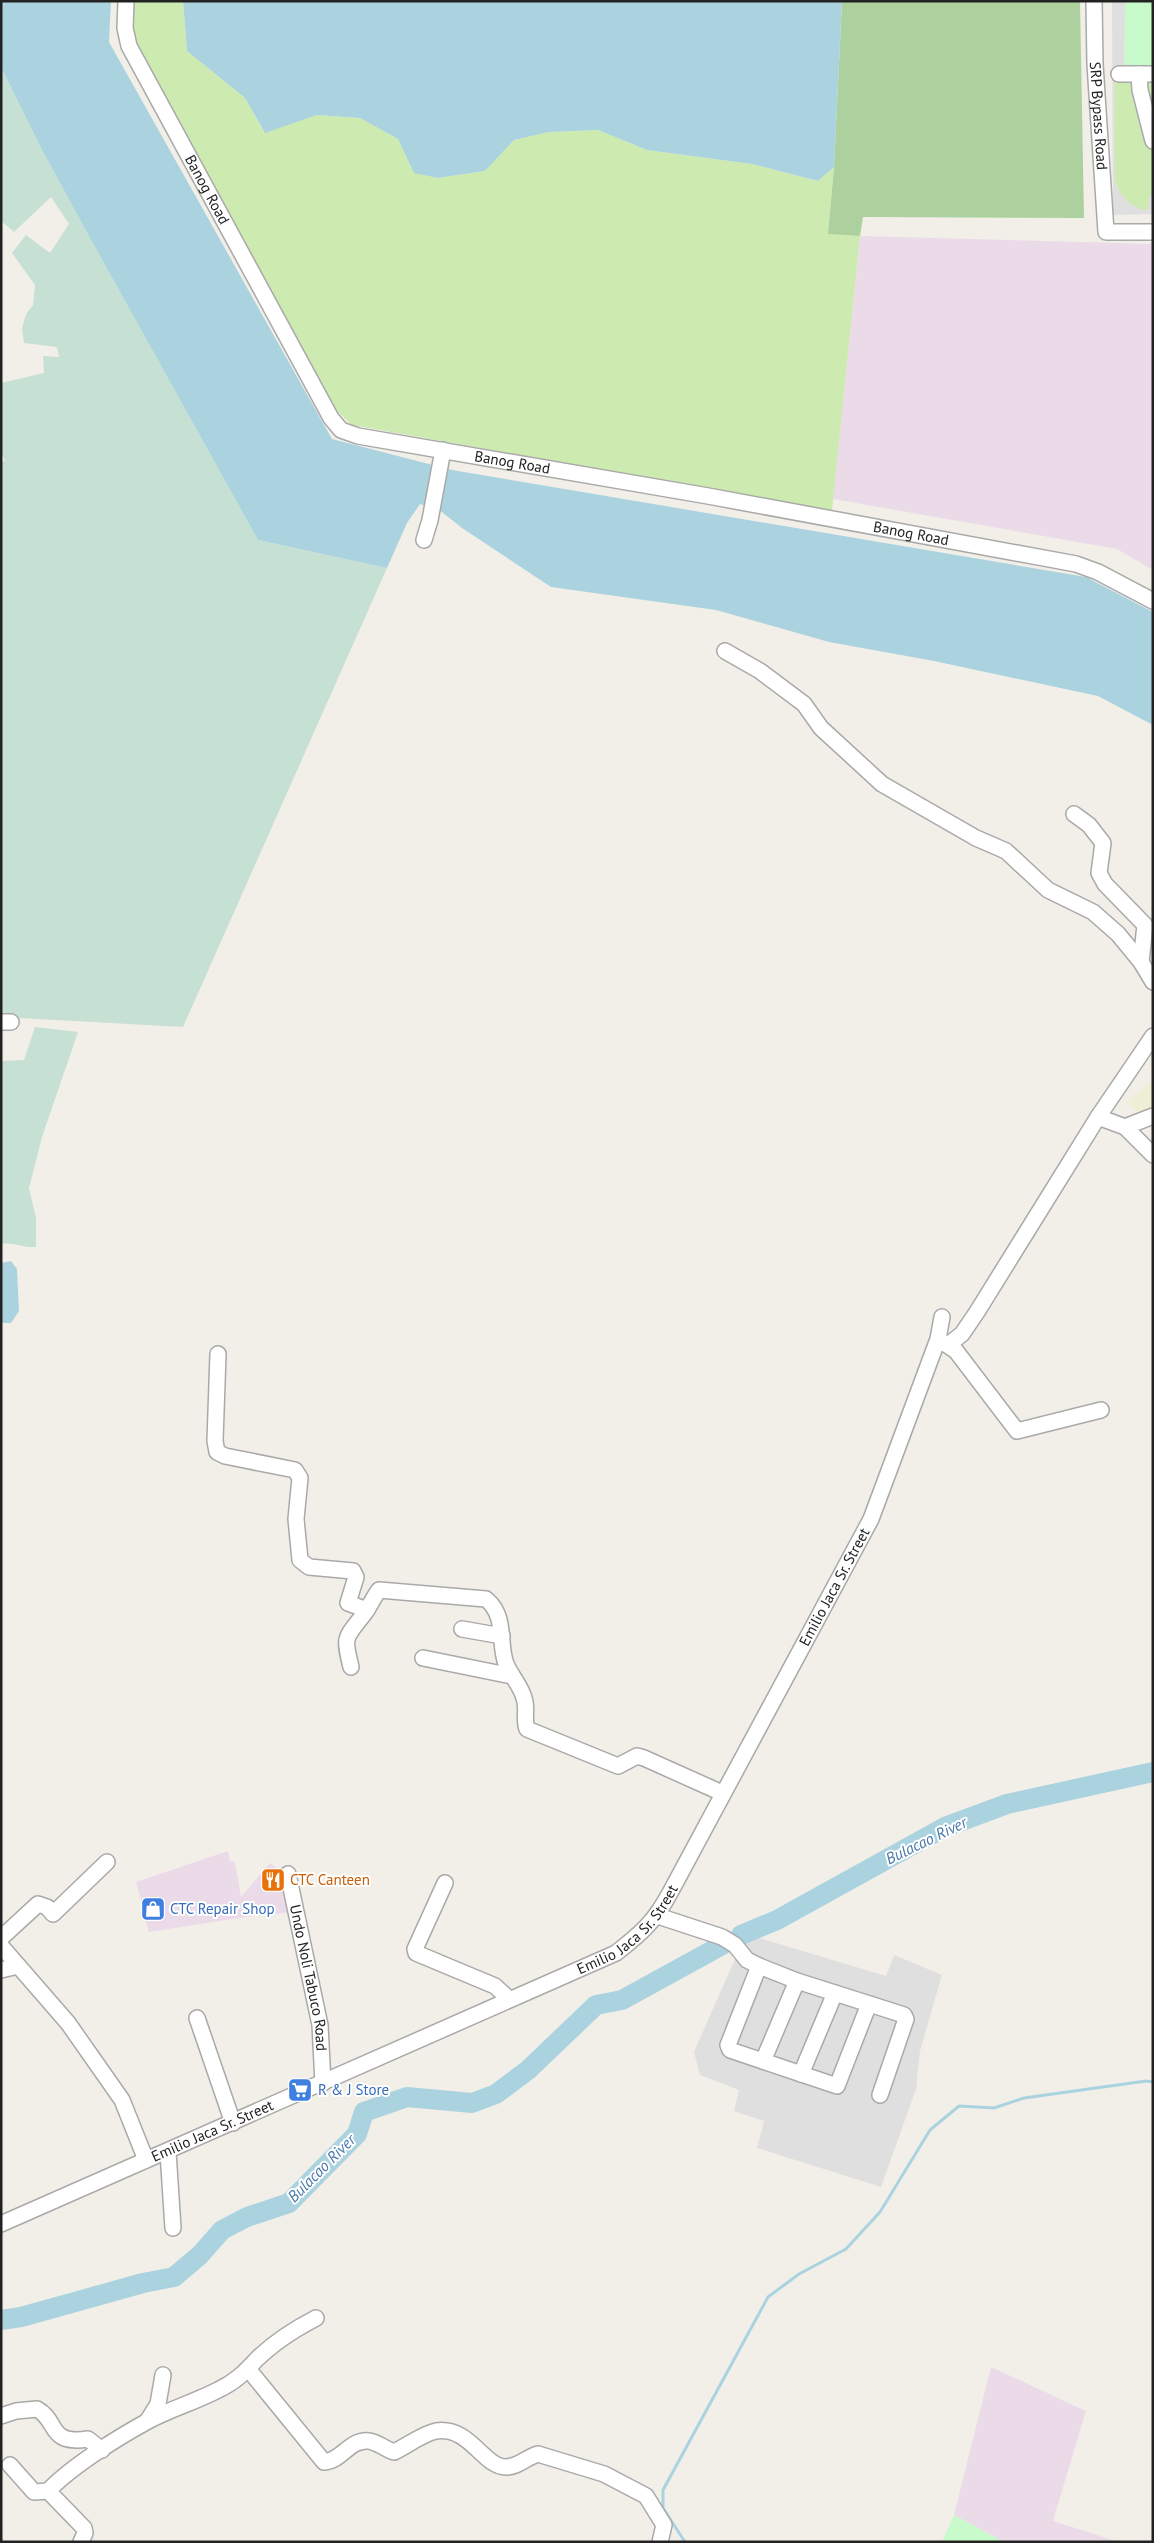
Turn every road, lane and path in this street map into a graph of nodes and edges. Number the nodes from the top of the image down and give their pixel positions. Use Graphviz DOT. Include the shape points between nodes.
graph roads {
  1 [pos="126,1"];
  2 [pos="1094,1"];
  3 [pos="1119,74"];
  4 [pos="1146,74"];
  5 [pos="1153,141"];
  6 [pos="1153,232"];
  7 [pos="441,457"];
  8 [pos="424,540"];
  9 [pos="1153,601"];
  10 [pos="725,651"];
  11 [pos="1074,814"];
  12 [pos="1141,962"];
  13 [pos="1153,982"];
  14 [pos="1153,1036"];
  15 [pos="1098,1116"];
  16 [pos="1153,1116"];
  17 [pos="1125,1127"];
  18 [pos="1153,1155"];
  19 [pos="942,1317"];
  20 [pos="943,1342"];
  21 [pos="218,1354"];
  22 [pos="1101,1410"];
  23 [pos="367,1610"];
  24 [pos="462,1629"];
  25 [pos="502,1636"];
  26 [pos="423,1658"];
  27 [pos="351,1667"];
  28 [pos="512,1676"];
  29 [pos="722,1793"];
  30 [pos="107,1862"];
  31 [pos="288,1874"];
  32 [pos="445,1883"];
  33 [pos="658,1916"];
  34 [pos="1,1938"];
  35 [pos="1,1946"];
  36 [pos="18,1966"];
  37 [pos="759,1966"];
  38 [pos="1,1970"];
  39 [pos="797,1981"];
  40 [pos="834,1993"];
  41 [pos="509,2000"];
  42 [pos="869,2004"];
  43 [pos="196,2018"];
  44 [pos="763,2061"];
  45 [pos="801,2074"];
  46 [pos="323,2083"];
  47 [pos="880,2095"];
  48 [pos="233,2123"];
  49 [pos="168,2152"];
  50 [pos="146,2160"];
  51 [pos="1,2224"];
  52 [pos="173,2228"];
  53 [pos="316,2318"];
  54 [pos="249,2370"];
  55 [pos="164,2374"];
  56 [pos="1,2416"];
  57 [pos="148,2420"];
  58 [pos="102,2450"];
  59 [pos="10,2465"];
  60 [pos="48,2492"];
  61 [pos="81,2542"];
  62 [pos="660,2542"];
  1 -- 7 [label="street, Banog Road" via="125,28 129,46 335,424 358,436"];
  2 -- 6 [label="street, SRP Bypass Road" via="1106,232"];
  3 -- 4 [label="street"];
  4 -- 5 [label="street" via="1140,90"];
  7 -- 8 [label="street"];
  7 -- 9 [label="street, Banog Road" via="708,496 1070,563 1088,568"];
  10 -- 12 [label="street" via="760,671 804,704 820,728 882,784 976,838 1006,851 1048,890 1093,912 1118,934"];
  11 -- 12 [label="street" via="1089,825 1103,843 1099,873 1105,884 1145,925"];
  12 -- 13 [label="street"];
  14 -- 15 [label="street"];
  15 -- 17 [label="street"];
  15 -- 20 [label="street" via="962,1334"];
  16 -- 17 [label="street"];
  17 -- 18 [label="street"];
  19 -- 20 [label="street, Emilio Jaca Sr. Street"];
  20 -- 22 [label="street" via="956,1351 1017,1431"];
  20 -- 29 [label="street, Emilio Jaca Sr. Street" via="871,1519"];
  21 -- 23 [label="street" via="217,1452 295,1470 300,1478 296,1519 300,1560 309,1567 352,1571 356,1577 348,1603"];
  23 -- 25 [label="street" via="382,1589 479,1596 491,1602 503,1628"];
  23 -- 27 [label="street" via="347,1634"];
  24 -- 25 [label="street"];
  25 -- 28 [label="street" via="506,1663"];
  26 -- 28 [label="street"];
  28 -- 29 [label="street" via="524,1696 525,1724 532,1732 618,1766 638,1756"];
  29 -- 33 [label="street, Emilio Jaca Sr. Street"];
  30 -- 34 [label="street" via="53,1914 38,1904"];
  31 -- 46 [label="street, Undo Noli Tabuco Road" via="320,2025"];
  32 -- 41 [label="street" via="416,1953 495,1986"];
  33 -- 37 [label="street" via="722,1937 735,1945 747,1960"];
  33 -- 41 [label="street, Emilio Jaca Sr. Street" via="616,1953"];
  35 -- 36 [label="street"];
  36 -- 38 [label="street"];
  36 -- 50 [label="street" via="68,2023 122,2100"];
  37 -- 39 [label="street"];
  37 -- 44 [label="street" via="728,2047"];
  39 -- 40 [label="street"];
  39 -- 44 [label="street"];
  40 -- 42 [label="street"];
  40 -- 45 [label="street"];
  41 -- 46 [label="street, Emilio Jaca Sr. Street"];
  42 -- 45 [label="street" via="837,2086"];
  42 -- 47 [label="street" via="902,2013 906,2019"];
  43 -- 48 [label="street"];
  44 -- 45 [label="street"];
  46 -- 48 [label="street, Emilio Jaca Sr. Street"];
  48 -- 49 [label="street, Emilio Jaca Sr. Street"];
  49 -- 50 [label="street, Emilio Jaca Sr. Street"];
  49 -- 52 [label="street"];
  50 -- 51 [label="street, Emilio Jaca Sr. Street"];
  53 -- 54 [label="street" via="273,2346"];
  54 -- 57 [label="street" via="218,2390"];
  54 -- 62 [label="street" via="324,2462 331,2462 361,2440 372,2441 394,2452 435,2432 446,2431 464,2437 494,2464 516,2465 538,2454 604,2474 650,2500 664,2525"];
  55 -- 57 [label="street" via="158,2404"];
  56 -- 58 [label="street" via="38,2409 58,2435 76,2440 88,2439"];
  57 -- 58 [label="street"];
  58 -- 60 [label="street" via="58,2480"];
  59 -- 60 [label="street" via="34,2492"];
  60 -- 61 [label="street" via="84,2528"];
}
